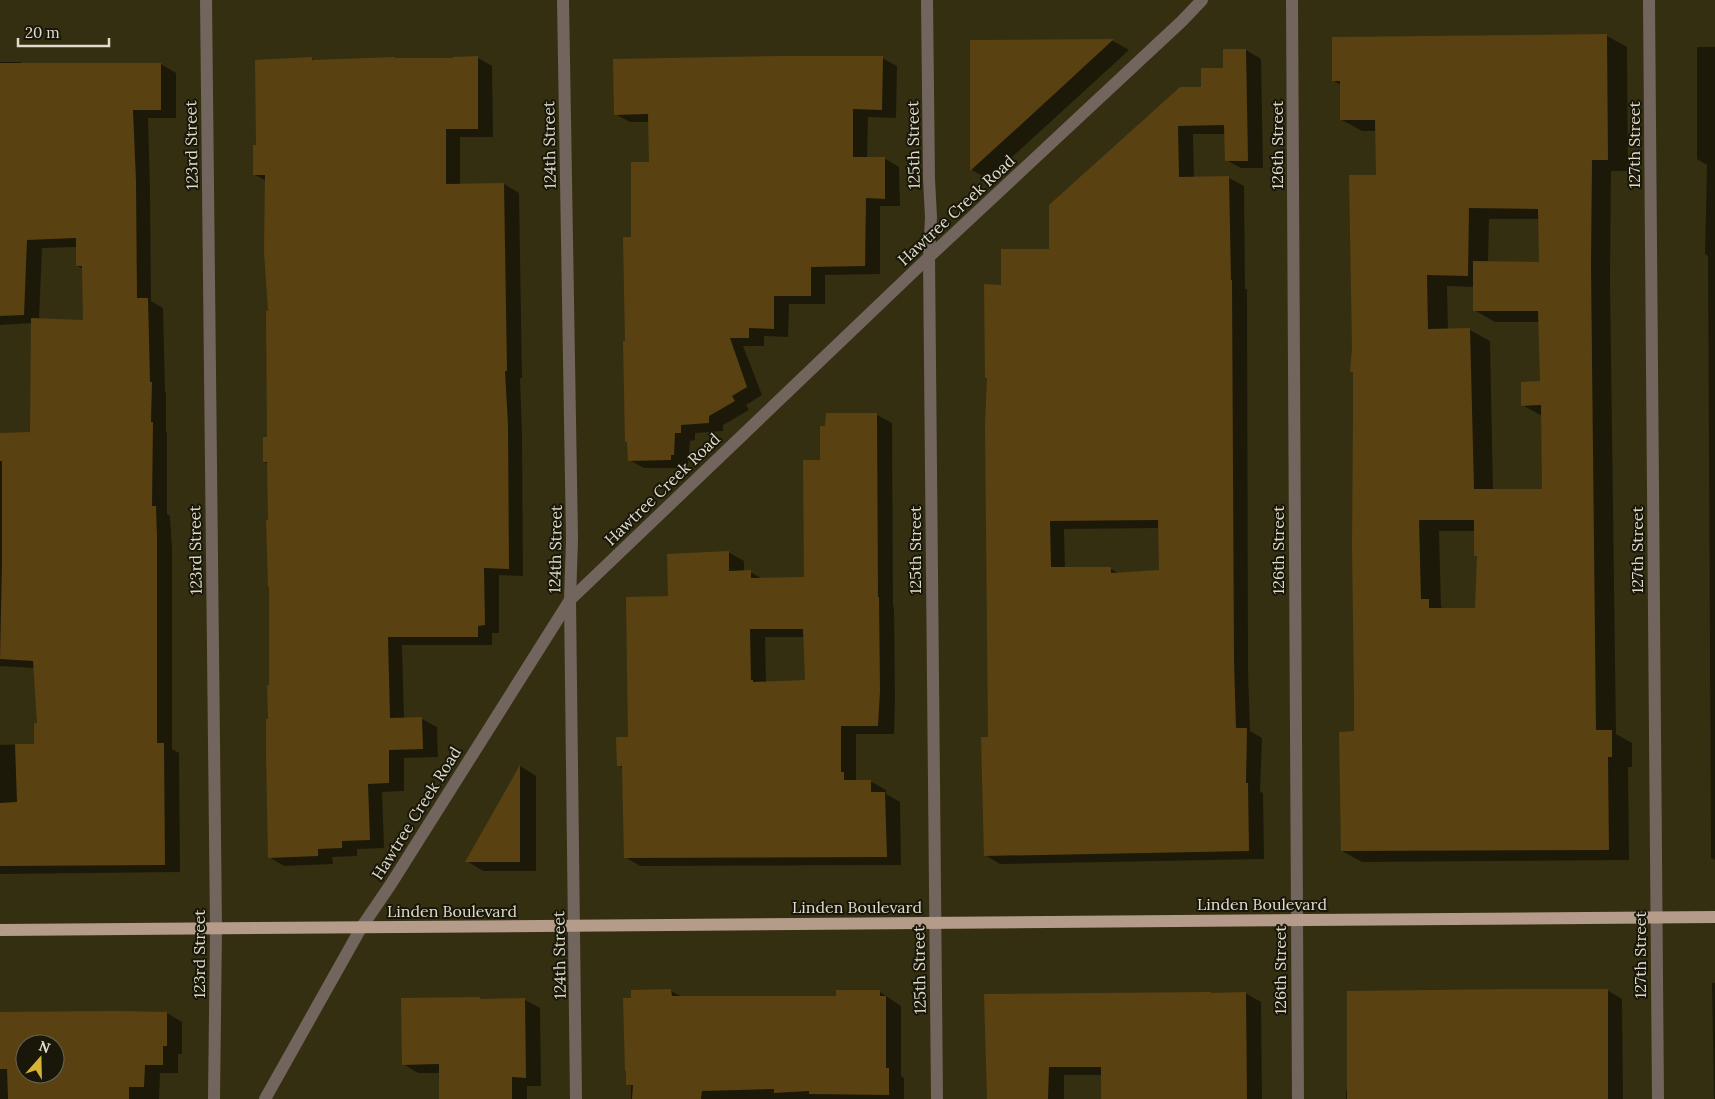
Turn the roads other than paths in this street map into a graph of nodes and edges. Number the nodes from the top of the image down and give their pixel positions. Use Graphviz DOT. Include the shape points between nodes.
graph roads {
  1 [pos="206,0"];
  2 [pos="563,0"];
  3 [pos="927,0"];
  4 [pos="1202,0"];
  5 [pos="1292,0"];
  6 [pos="1649,0"];
  7 [pos="929,257"];
  8 [pos="570,600"];
  9 [pos="1656,917"];
  10 [pos="1715,917"];
  11 [pos="1296,920"];
  12 [pos="935,923"];
  13 [pos="575,926"];
  14 [pos="361,928"];
  15 [pos="216,929"];
  16 [pos="0,930"];
  17 [pos="214,1099"];
  18 [pos="265,1099"];
  19 [pos="576,1099"];
  20 [pos="936,1099"];
  21 [pos="1298,1099"];
  22 [pos="1658,1099"];
  1 -- 15 [label="street, 123rd Street"];
  2 -- 8 [label="street, 124th Street" via="572,540"];
  3 -- 7 [label="street, 125th Street" via="928,179 932,217"];
  4 -- 7 [label="street, Hawtree Creek Road"];
  5 -- 11 [label="street, 126th Street"];
  6 -- 9 [label="street, 127th Street"];
  7 -- 8 [label="street, Hawtree Creek Road"];
  7 -- 12 [label="street, 125th Street"];
  8 -- 13 [label="street, 124th Street"];
  8 -- 14 [label="street, Hawtree Creek Road"];
  9 -- 10 [label="main road, Linden Boulevard"];
  9 -- 11 [label="main road, Linden Boulevard"];
  9 -- 22 [label="street, 127th Street"];
  11 -- 12 [label="main road, Linden Boulevard"];
  11 -- 21 [label="street, 126th Street"];
  12 -- 13 [label="main road, Linden Boulevard"];
  12 -- 20 [label="street, 125th Street"];
  13 -- 14 [label="main road, Linden Boulevard"];
  13 -- 19 [label="street, 124th Street"];
  14 -- 15 [label="main road, Linden Boulevard"];
  14 -- 18 [label="street, Hawtree Creek Road"];
  15 -- 16 [label="main road, Linden Boulevard"];
  15 -- 17 [label="street, 123rd Street"];
}
